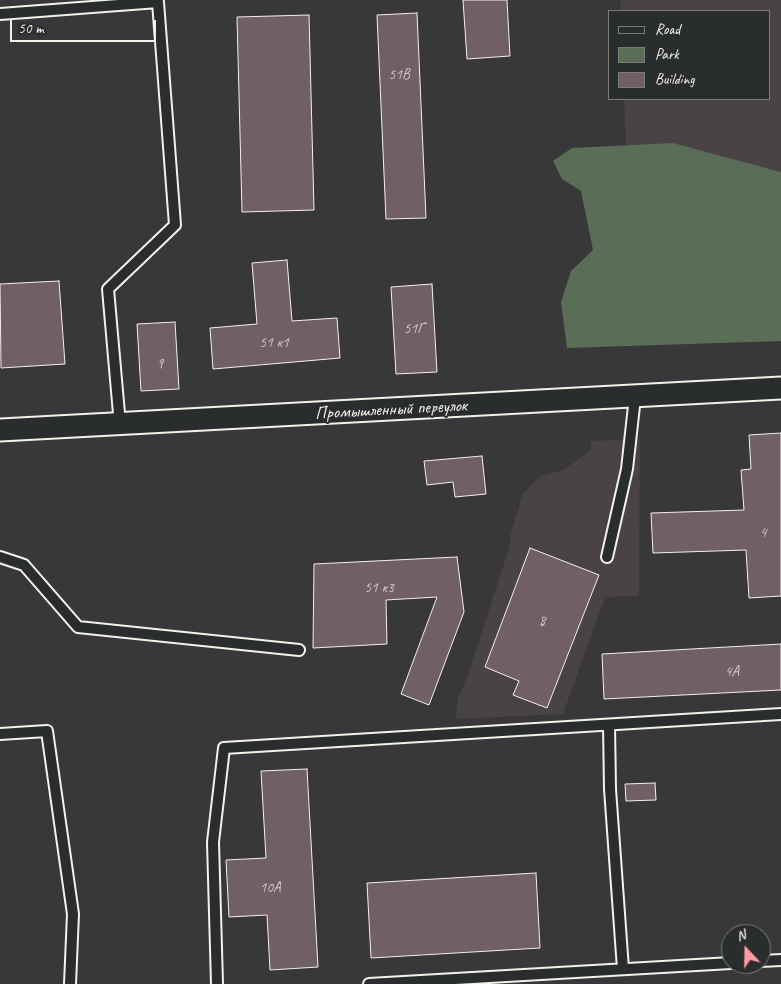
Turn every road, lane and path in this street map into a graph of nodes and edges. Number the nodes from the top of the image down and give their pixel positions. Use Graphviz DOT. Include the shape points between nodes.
graph roads {
  1 [pos="0,14"];
  2 [pos="781,388"];
  3 [pos="635,397"];
  4 [pos="120,425"];
  5 [pos="0,430"];
  6 [pos="0,557"];
  7 [pos="607,557"];
  8 [pos="299,650"];
  9 [pos="781,714"];
  10 [pos="609,725"];
  11 [pos="0,734"];
  12 [pos="721,964"];
  13 [pos="622,969"];
  14 [pos="70,984"];
  15 [pos="217,984"];
  16 [pos="369,984"];
  1 -- 4 [label="lane" via="158,2 175,225 108,289"];
  2 -- 3 [label="street, Промышленный переулок"];
  3 -- 4 [label="street, Промышленный переулок"];
  3 -- 7 [label="lane" via="626,469"];
  4 -- 5 [label="street, Промышленный переулок"];
  6 -- 8 [label="lane" via="24,565 78,627"];
  9 -- 10 [label="lane"];
  10 -- 13 [label="lane"];
  10 -- 15 [label="lane" via="224,748 213,842"];
  11 -- 14 [label="lane" via="47,731 73,914"];
  12 -- 13 [label="lane"];
  13 -- 16 [label="lane"];
}
